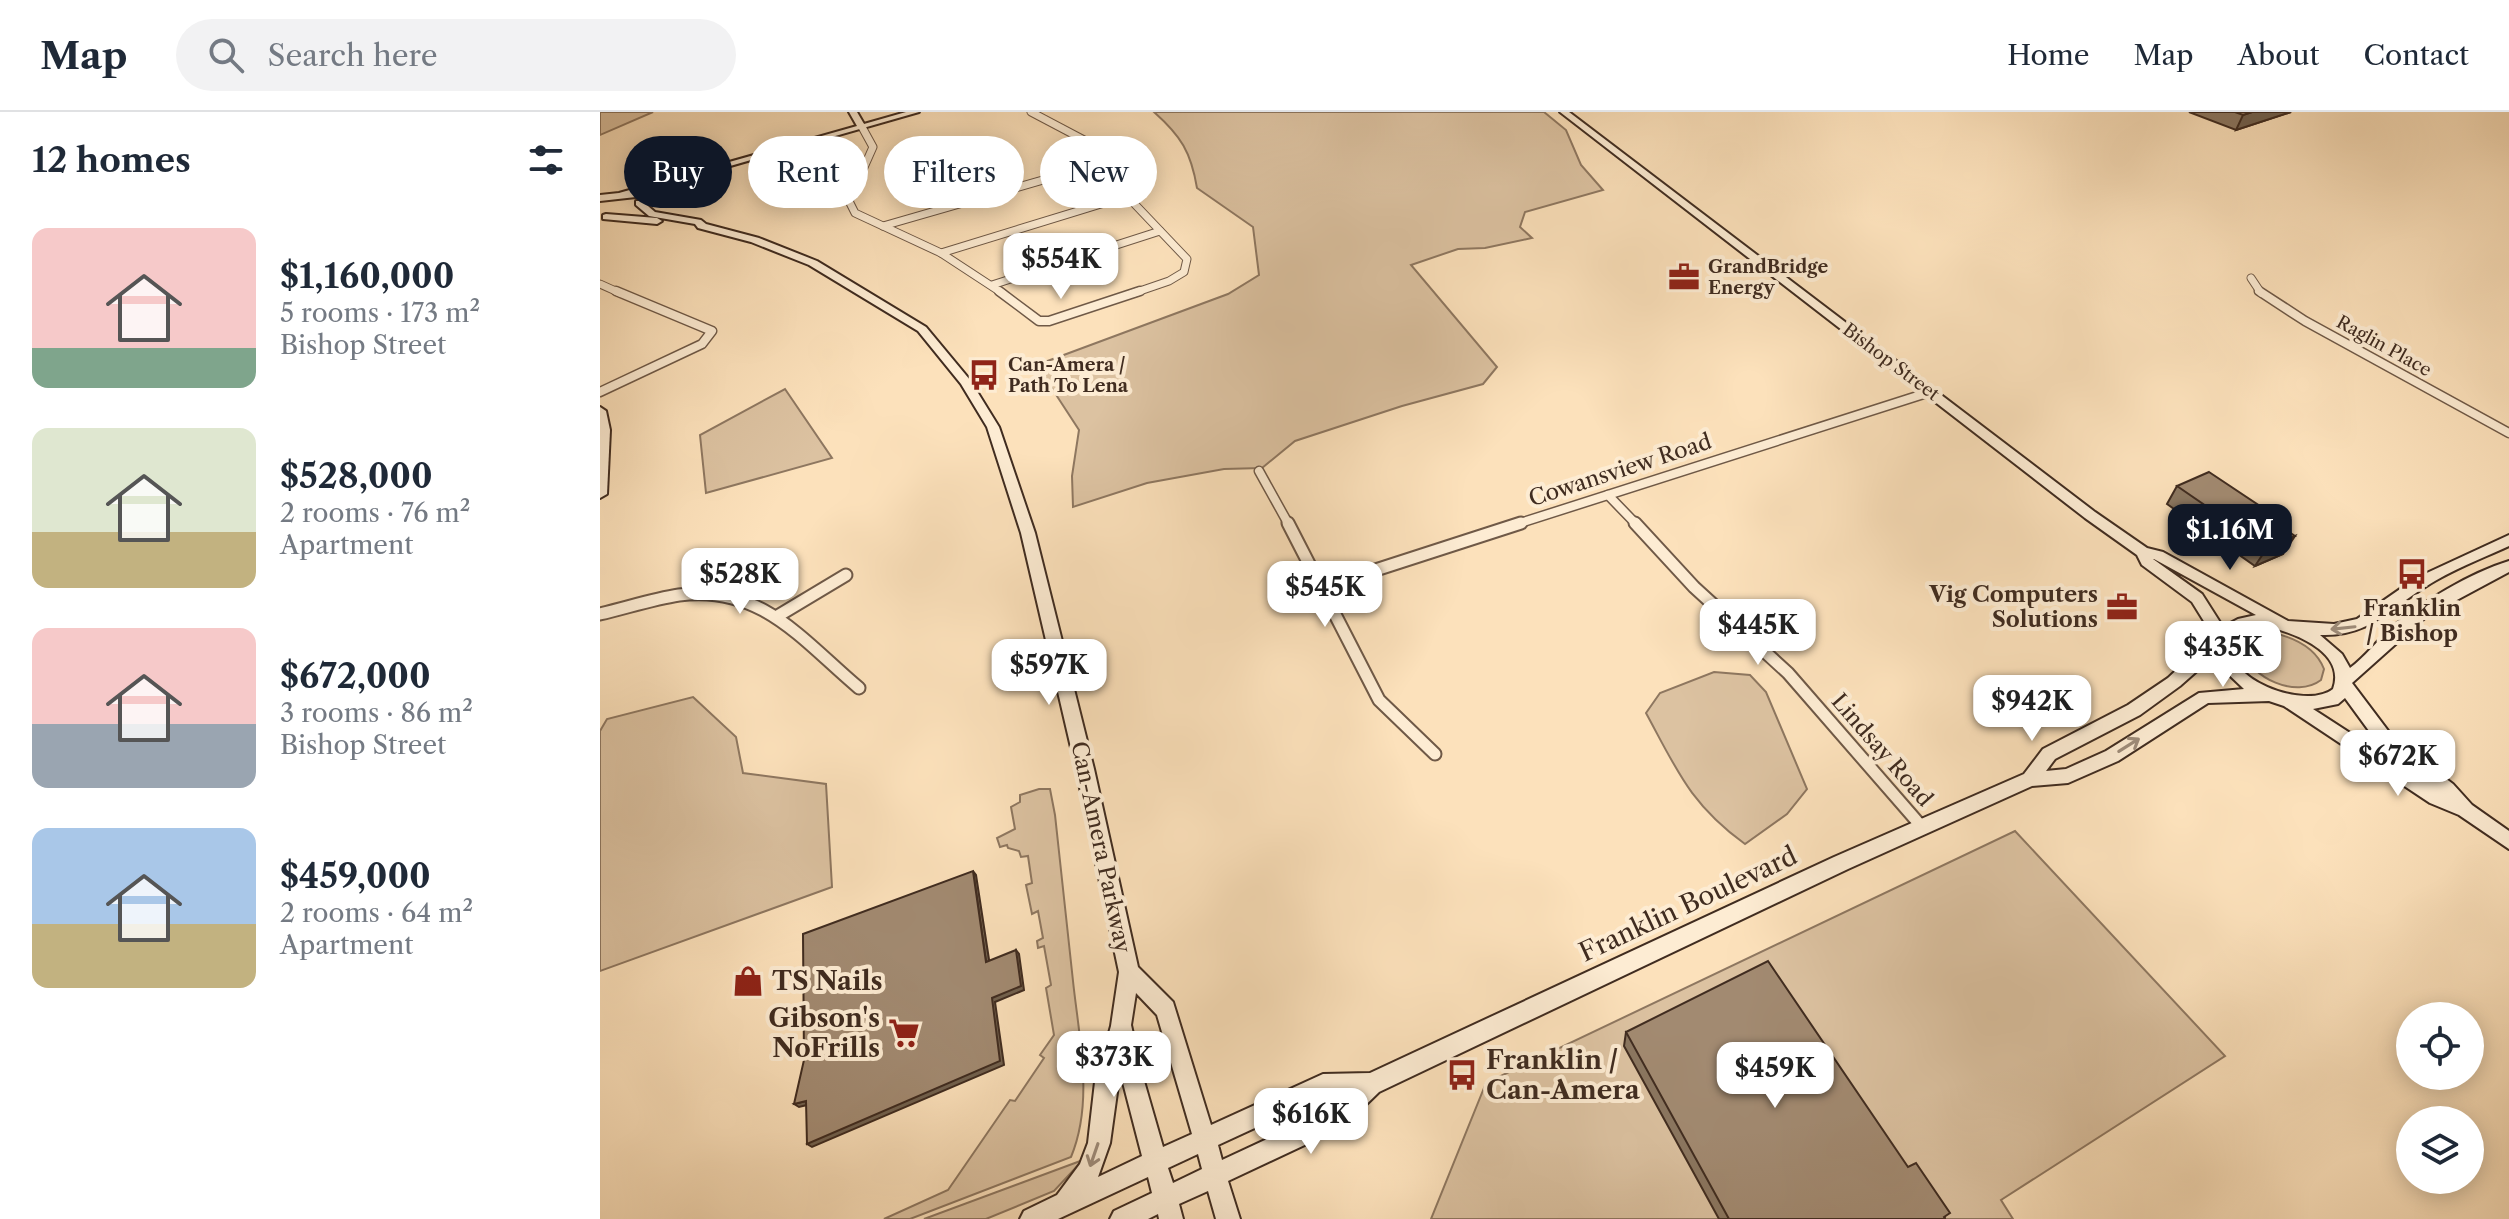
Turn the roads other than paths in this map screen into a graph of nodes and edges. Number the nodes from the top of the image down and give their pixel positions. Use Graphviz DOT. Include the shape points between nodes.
graph roads {
  1 [pos="853,112"];
  2 [pos="915,112"];
  3 [pos="1031,112"];
  4 [pos="1564,112"];
  5 [pos="862,127"];
  6 [pos="1077,136"];
  7 [pos="732,164"];
  8 [pos="1040,181"];
  9 [pos="624,193"];
  10 [pos="620,194"];
  11 [pos="624,195"];
  12 [pos="600,196"];
  13 [pos="630,208"];
  14 [pos="643,208"];
  15 [pos="1088,208"];
  16 [pos="1138,208"];
  17 [pos="603,217"];
  18 [pos="702,226"];
  19 [pos="883,226"];
  20 [pos="1160,231"];
  21 [pos="941,253"];
  22 [pos="2251,278"];
  23 [pos="600,284"];
  24 [pos="992,285"];
  25 [pos="600,392"];
  26 [pos="1930,392"];
  27 [pos="600,411"];
  28 [pos="2509,433"];
  29 [pos="601,457"];
  30 [pos="1259,471"];
  31 [pos="600,494"];
  32 [pos="1608,495"];
  33 [pos="2509,540"];
  34 [pos="2143,552"];
  35 [pos="2509,566"];
  36 [pos="846,575"];
  37 [pos="1323,587"];
  38 [pos="600,614"];
  39 [pos="776,617"];
  40 [pos="2288,626"];
  41 [pos="2221,642"];
  42 [pos="2345,683"];
  43 [pos="859,688"];
  44 [pos="2268,695"];
  45 [pos="2289,702"];
  46 [pos="1435,754"];
  47 [pos="2030,779"];
  48 [pos="2466,810"];
  49 [pos="1922,827"];
  50 [pos="2509,841"];
  51 [pos="1129,972"];
  52 [pos="1121,1025"];
  53 [pos="1371,1084"];
  54 [pos="1203,1141"];
  55 [pos="1156,1162"];
  56 [pos="1215,1176"];
  57 [pos="1066,1203"];
  58 [pos="1169,1209"];
  59 [pos="1032,1219"];
  60 [pos="1122,1219"];
  61 [pos="1228,1219"];
  1 -- 5 [label="main road"];
  2 -- 5 [label="main road"];
  3 -- 6 [label="street"];
  4 -- 26 [label="main road, Bishop Street"];
  5 -- 7 [label="main road"];
  5 -- 19 [label="street" via="873,147 850,206"];
  8 -- 19 [label="street"];
  9 -- 10 [label="main road"];
  10 -- 11 [label="main road, Can-Amera Parkway"];
  10 -- 12 [label="main road"];
  13 -- 17 [label="main road"];
  14 -- 18 [label="main road, Can-Amera Parkway"];
  15 -- 21 [label="street"];
  16 -- 20 [label="street"];
  17 -- 18 [label="main road, Can-Amera Parkway"];
  18 -- 51 [label="main road, Can-Amera Parkway" via="813,263 922,329 993,427 1028,533"];
  19 -- 21 [label="street"];
  20 -- 24 [label="street"];
  20 -- 24 [label="street" via="1187,259 1184,272 1049,321 1032,318"];
  21 -- 24 [label="street"];
  22 -- 28 [label="street, Raglin Place" via="2260,292 2305,321"];
  23 -- 25 [label="street" via="712,331 702,344"];
  26 -- 32 [label="street, Cowansview Road"];
  26 -- 34 [label="main road, Bishop Street"];
  27 -- 29 [label="main road"];
  29 -- 31 [label="main road"];
  30 -- 37 [label="street"];
  32 -- 37 [label="street, Cowansview Road"];
  32 -- 49 [label="street, Lindsay Road" via="1694,587 1788,673"];
  33 -- 40 [label="main road, one-way" via="2421,582 2362,624 2334,630"];
  34 -- 40 [label="main road, Bishop Street" via="2158,555"];
  34 -- 41 [label="main road, Bishop Street" via="2147,562 2197,598"];
  35 -- 42 [label="main road" via="2425,610"];
  36 -- 39 [label="street"];
  37 -- 46 [label="street" via="1379,700"];
  38 -- 39 [label="street" via="660,598 716,593 754,602"];
  39 -- 43 [label="street"];
  40 -- 41 [label="main road, Franklin Boulevard" via="2243,621 2229,627"];
  40 -- 42 [label="main road, Bishop Street" via="2331,651 2342,665"];
  41 -- 44 [label="main road, Bishop Street" via="2235,673"];
  41 -- 47 [label="main road, Franklin Boulevard" via="2134,710 2049,754"];
  42 -- 45 [label="main road" via="2334,698 2315,704"];
  42 -- 48 [label="main road" via="2389,745"];
  44 -- 45 [label="main road"];
  47 -- 44 [label="main road, Franklin Boulevard, one-way" via="2068,776 2112,756 2205,697"];
  45 -- 48 [label="main road" via="2436,798"];
  47 -- 49 [label="main road, Franklin Boulevard"];
  48 -- 50 [label="main road"];
  49 -- 53 [label="main road, Franklin Boulevard"];
  51 -- 52 [label="main road, Can-Amera Parkway"];
  51 -- 54 [label="main road, Can-Amera Parkway" via="1166,1009"];
  52 -- 55 [label="main road, Can-Amera Parkway"];
  52 -- 57 [label="main road, one-way" via="1106,1082 1099,1143 1089,1171"];
  53 -- 54 [label="main road, Franklin Boulevard" via="1323,1085"];
  53 -- 56 [label="main road, Franklin Boulevard" via="1335,1119"];
  54 -- 55 [label="main road, Franklin Boulevard"];
  54 -- 56 [label="main road, Can-Amera Parkway"];
  55 -- 57 [label="main road, Franklin Boulevard"];
  55 -- 58 [label="main road, Can-Amera Parkway"];
  56 -- 58 [label="main road, Franklin Boulevard"];
  56 -- 61 [label="main road, Can-Amera Parkway"];
  57 -- 59 [label="main road, Franklin Boulevard"];
  58 -- 60 [label="main road, Franklin Boulevard"];
}
